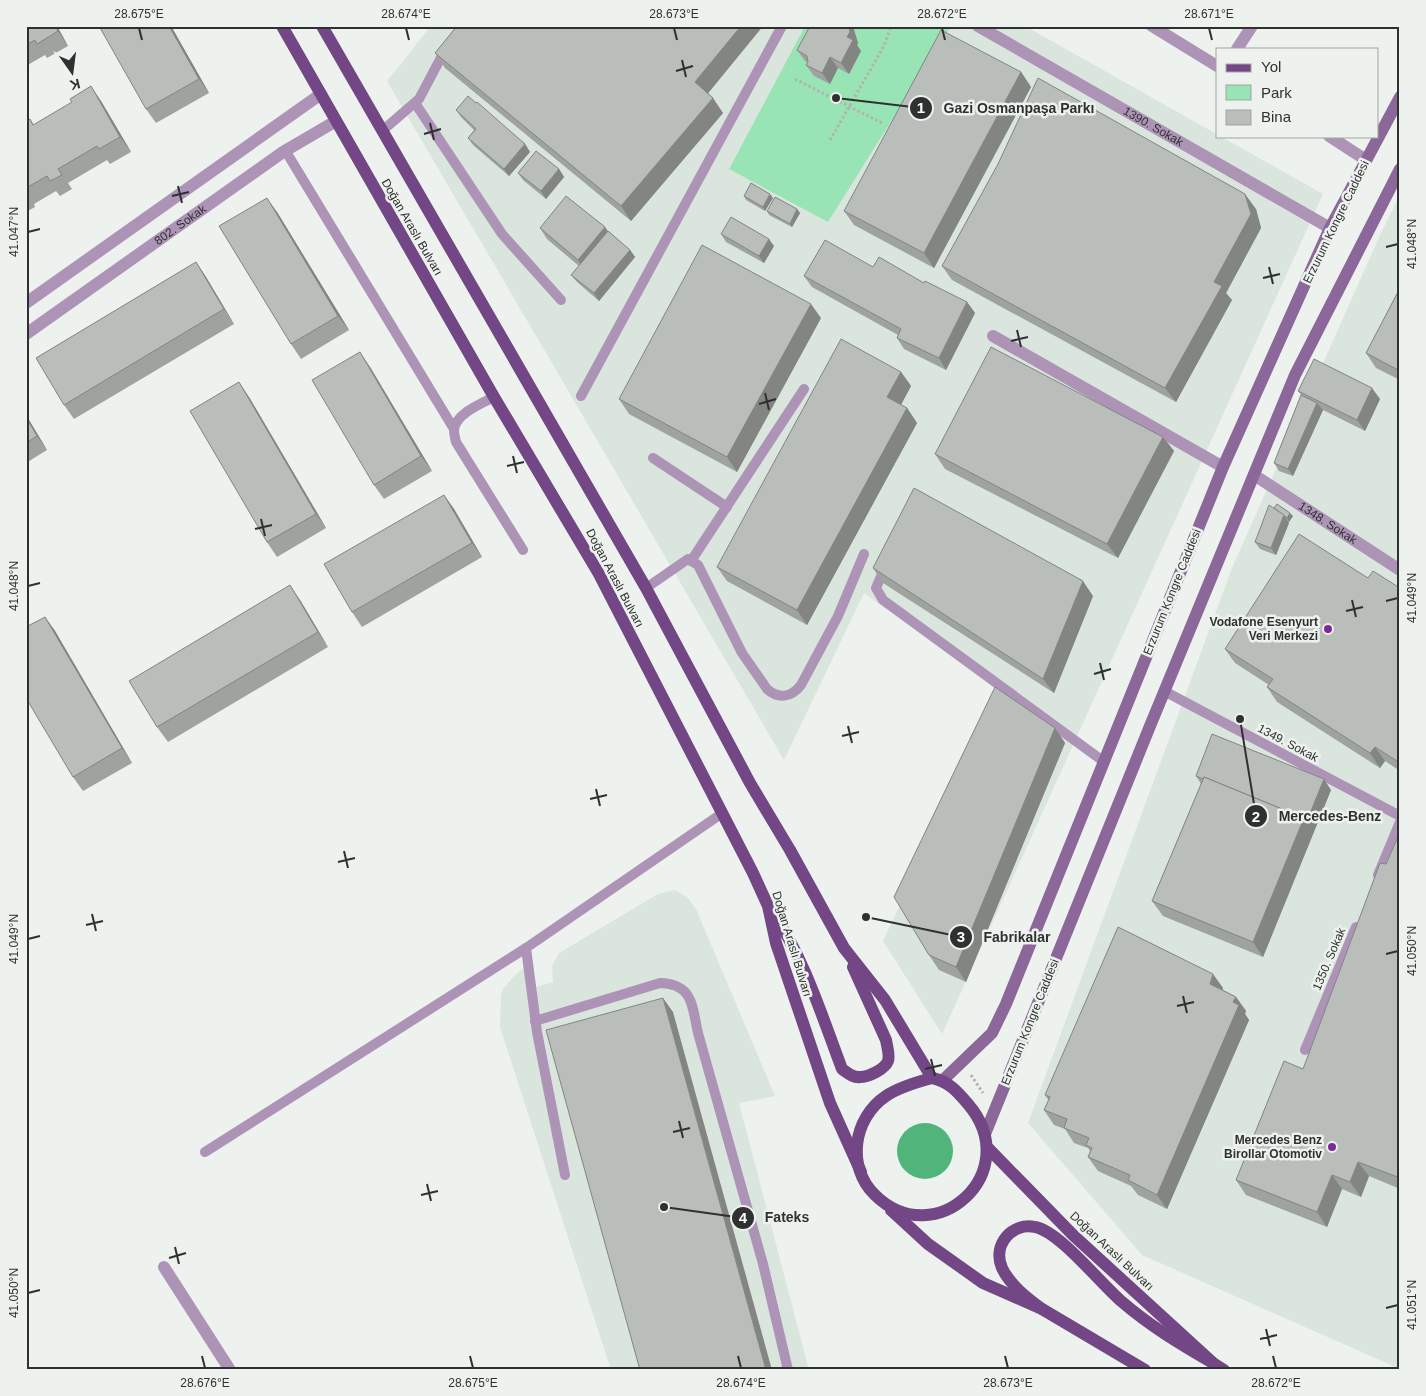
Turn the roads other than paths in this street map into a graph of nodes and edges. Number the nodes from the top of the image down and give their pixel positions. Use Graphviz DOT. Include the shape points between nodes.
graph roads {
  1 [pos="282,26"];
  2 [pos="322,26"];
  3 [pos="782,26"];
  4 [pos="978,26"];
  5 [pos="1152,26"];
  6 [pos="1252,26"];
  7 [pos="452,38"];
  8 [pos="1238,48"];
  9 [pos="1216,65"];
  10 [pos="321,94"];
  11 [pos="1400,97"];
  12 [pos="415,103"];
  13 [pos="336,121"];
  14 [pos="382,131"];
  15 [pos="1332,138"];
  16 [pos="1378,138"];
  17 [pos="1378,138"];
  18 [pos="285,150"];
  19 [pos="1366,160"];
  20 [pos="1400,169"];
  21 [pos="1330,228"];
  22 [pos="561,300"];
  23 [pos="26,303"];
  24 [pos="26,334"];
  25 [pos="993,336"];
  26 [pos="804,389"];
  27 [pos="581,396"];
  28 [pos="494,397"];
  29 [pos="454,429"];
  30 [pos="653,458"];
  31 [pos="1223,467"];
  32 [pos="1254,475"];
  33 [pos="727,507"];
  34 [pos="523,550"];
  35 [pos="864,554"];
  36 [pos="691,561"];
  37 [pos="888,561"];
  38 [pos="1400,570"];
  39 [pos="646,588"];
  40 [pos="1164,691"];
  41 [pos="1103,761"];
  42 [pos="721,814"];
  43 [pos="1400,816"];
  44 [pos="1400,822"];
  45 [pos="1373,886"];
  46 [pos="768,906"];
  47 [pos="1362,914"];
  48 [pos="526,948"];
  49 [pos="844,948"];
  50 [pos="535,1021"];
  51 [pos="1305,1050"];
  52 [pos="937,1079"];
  53 [pos="985,1134"];
  54 [pos="987,1147"];
  55 [pos="205,1152"];
  56 [pos="860,1172"];
  57 [pos="565,1174"];
  58 [pos="884,1203"];
  59 [pos="164,1267"];
  60 [pos="1042,1309"];
  61 [pos="1218,1366"];
  62 [pos="1141,1368"];
  63 [pos="230,1370"];
  64 [pos="788,1370"];
  1 -- 10 [label="main road, Doğan Araslı Bulvarı"];
  2 -- 14 [label="main road, Doğan Araslı Bulvarı"];
  3 -- 27 [label="lane"];
  4 -- 21 [label="street, 1390. Sokak"];
  5 -- 9 [label="street"];
  6 -- 8 [label="street"];
  7 -- 12 [label="lane"];
  10 -- 13 [label="main road, Doğan Araslı Bulvarı"];
  10 -- 23 [label="street, 802. Sokak"];
  11 -- 16 [label="main road, Erzurum Kongre Caddesi"];
  12 -- 14 [label="lane"];
  12 -- 22 [label="lane" via="502,234"];
  13 -- 18 [label="street, 802. Sokak"];
  13 -- 28 [label="main road, Doğan Araslı Bulvarı"];
  14 -- 39 [label="main road, Doğan Araslı Bulvarı"];
  15 -- 19 [label="street"];
  17 -- 19 [label="main road, Erzurum Kongre Caddesi"];
  18 -- 24 [label="street, 802. Sokak"];
  18 -- 29 [label="lane"];
  19 -- 21 [label="main road, Erzurum Kongre Caddesi"];
  20 -- 32 [label="main road, Erzurum Kongre Caddesi" via="1296,376"];
  21 -- 31 [label="main road, Erzurum Kongre Caddesi"];
  25 -- 31 [label="street"];
  26 -- 33 [label="lane"];
  28 -- 29 [label="lane" via="467,412"];
  28 -- 42 [label="main road, Doğan Araslı Bulvarı" via="599,574"];
  29 -- 34 [label="lane" via="456,442"];
  30 -- 33 [label="lane"];
  31 -- 41 [label="main road, Erzurum Kongre Caddesi"];
  32 -- 38 [label="street, 1348. Sokak"];
  32 -- 40 [label="main road, Erzurum Kongre Caddesi"];
  33 -- 36 [label="lane"];
  35 -- 36 [label="lane" via="838,616 801,686 784,696 772,694 767,689 742,653 698,565"];
  36 -- 39 [label="lane" via="688,559 681,563"];
  37 -- 41 [label="lane" via="876,588 883,600"];
  39 -- 49 [label="main road, Doğan Araslı Bulvarı" via="750,783"];
  40 -- 43 [label="lane, 1349. Sokak"];
  40 -- 53 [label="main road, Erzurum Kongre Caddesi"];
  41 -- 52 [label="main road, Erzurum Kongre Caddesi" via="992,1033"];
  42 -- 46 [label="main road, Doğan Araslı Bulvarı"];
  42 -- 48 [label="lane"];
  44 -- 45 [label="lane"];
  46 -- 49 [label="main road" via="786,931 842,1068 861,1078 882,1068 888,1060 888,1051"];
  46 -- 56 [label="main road, Doğan Araslı Bulvarı" via="776,943 830,1103"];
  47 -- 51 [label="lane, 1350. Sokak"];
  48 -- 50 [label="lane"];
  48 -- 55 [label="lane"];
  49 -- 52 [label="main road, Doğan Araslı Bulvarı" via="885,1000"];
  50 -- 57 [label="lane"];
  50 -- 64 [label="lane" via="660,983 677,986 690,997 763,1264"];
  52 -- 53 [label="main road" via="951,1085 975,1112"];
  52 -- 56 [label="main road" via="897,1090 876,1103 862,1123 857,1148"];
  53 -- 54 [label="main road"];
  54 -- 58 [label="main road" via="980,1178 969,1195 947,1210 921,1215"];
  54 -- 61 [label="main road, Doğan Araslı Bulvarı" via="1073,1236"];
  56 -- 58 [label="main road" via="866,1184"];
  58 -- 60 [label="main road" via="928,1244 982,1283"];
  59 -- 63 [label="street"];
  60 -- 61 [label="main road" via="1012,1282 1002,1267 1000,1253 1004,1240 1020,1227 1035,1227 1047,1232 1121,1301 1164,1335"];
  60 -- 62 [label="main road"];
}
